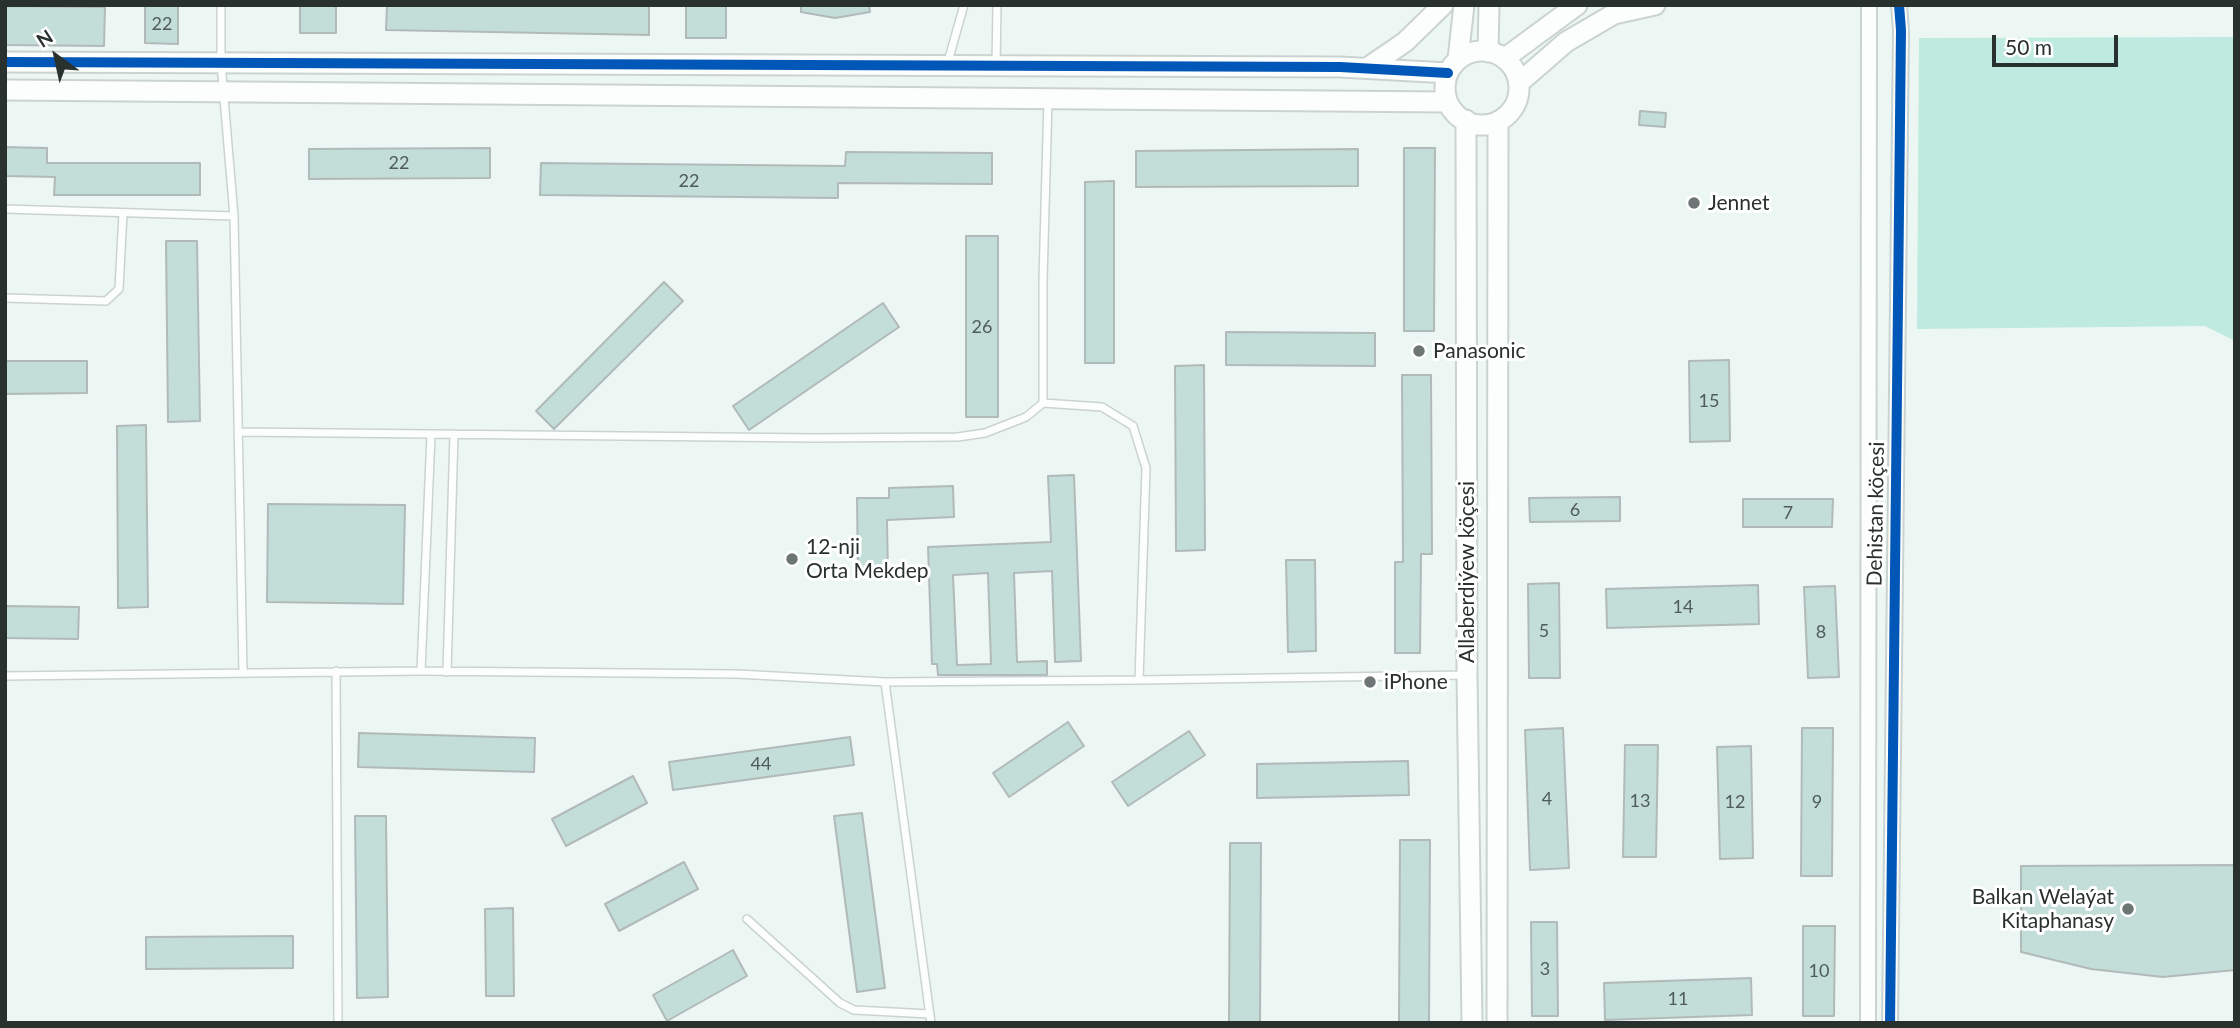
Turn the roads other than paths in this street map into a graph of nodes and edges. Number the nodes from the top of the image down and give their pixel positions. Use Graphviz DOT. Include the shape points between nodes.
graph roads {
  1 [pos="221,5"];
  2 [pos="964,5"];
  3 [pos="997,5"];
  4 [pos="1443,5"];
  5 [pos="1464,5"];
  6 [pos="1489,5"];
  7 [pos="1577,5"];
  8 [pos="1655,5"];
  9 [pos="1869,5"];
  10 [pos="1899,5"];
  11 [pos="1497,55"];
  12 [pos="5,62"];
  13 [pos="221,63"];
  14 [pos="947,66"];
  15 [pos="996,66"];
  16 [pos="1453,66"];
  17 [pos="1367,68"];
  18 [pos="1520,82"];
  19 [pos="5,90"];
  20 [pos="225,92"];
  21 [pos="1048,99"];
  22 [pos="1447,102"];
  23 [pos="1466,120"];
  24 [pos="1497,121"];
  25 [pos="5,209"];
  26 [pos="123,212"];
  27 [pos="234,216"];
  28 [pos="5,298"];
  29 [pos="1043,403"];
  30 [pos="239,432"];
  31 [pos="454,434"];
  32 [pos="431,435"];
  33 [pos="336,671"];
  34 [pos="421,671"];
  35 [pos="447,672"];
  36 [pos="243,673"];
  37 [pos="1467,675"];
  38 [pos="5,676"];
  39 [pos="1139,680"];
  40 [pos="885,682"];
  41 [pos="747,919"];
  42 [pos="931,1018"];
  43 [pos="338,1023"];
  44 [pos="1472,1023"];
  45 [pos="1497,1023"];
  46 [pos="1868,1023"];
  47 [pos="1890,1023"];
  1 -- 13 [label="lane"];
  2 -- 14 [label="lane"];
  3 -- 15 [label="lane"];
  4 -- 17 [label="street" via="1405,42"];
  5 -- 16 [label="street"];
  6 -- 11 [label="street"];
  7 -- 11 [label="street"];
  8 -- 18 [label="street" via="1614,13 1566,42"];
  9 -- 46 [label="street, Dehistan köçesi"];
  10 -- 47 [label="street, Dehistan köçesi"];
  11 -- 16 [label="street" via="1478,52"];
  11 -- 18 [label="street" via="1516,68"];
  12 -- 13 [label="street"];
  13 -- 14 [label="street"];
  13 -- 20 [label="lane"];
  14 -- 15 [label="street"];
  15 -- 17 [label="street"];
  16 -- 17 [label="street"];
  16 -- 22 [label="street" via="1446,80"];
  18 -- 24 [label="street" via="1519,99"];
  19 -- 20 [label="street"];
  20 -- 21 [label="street"];
  20 -- 27 [label="lane"];
  21 -- 22 [label="street"];
  21 -- 29 [label="lane"];
  22 -- 23 [label="street"];
  23 -- 24 [label="street" via="1482,125"];
  23 -- 37 [label="street, Allaberdiýew köçesi"];
  24 -- 45 [label="street, Allaberdiýew köçesi"];
  25 -- 26 [label="lane"];
  26 -- 27 [label="lane"];
  26 -- 28 [label="lane" via="119,289 106,301"];
  27 -- 30 [label="lane"];
  29 -- 31 [label="lane" via="1016,421 958,437"];
  29 -- 39 [label="lane" via="1102,407 1133,426 1146,468"];
  30 -- 32 [label="lane"];
  30 -- 36 [label="lane"];
  31 -- 32 [label="lane"];
  31 -- 35 [label="lane"];
  32 -- 34 [label="lane"];
  33 -- 34 [label="lane"];
  33 -- 36 [label="lane"];
  33 -- 43 [label="lane"];
  34 -- 35 [label="lane"];
  35 -- 40 [label="lane" via="737,674"];
  36 -- 38 [label="lane"];
  37 -- 39 [label="lane"];
  37 -- 44 [label="street, Allaberdiýew köçesi"];
  39 -- 40 [label="lane"];
  40 -- 42 [label="lane"];
  41 -- 42 [label="lane" via="839,1003 854,1010"];
}
